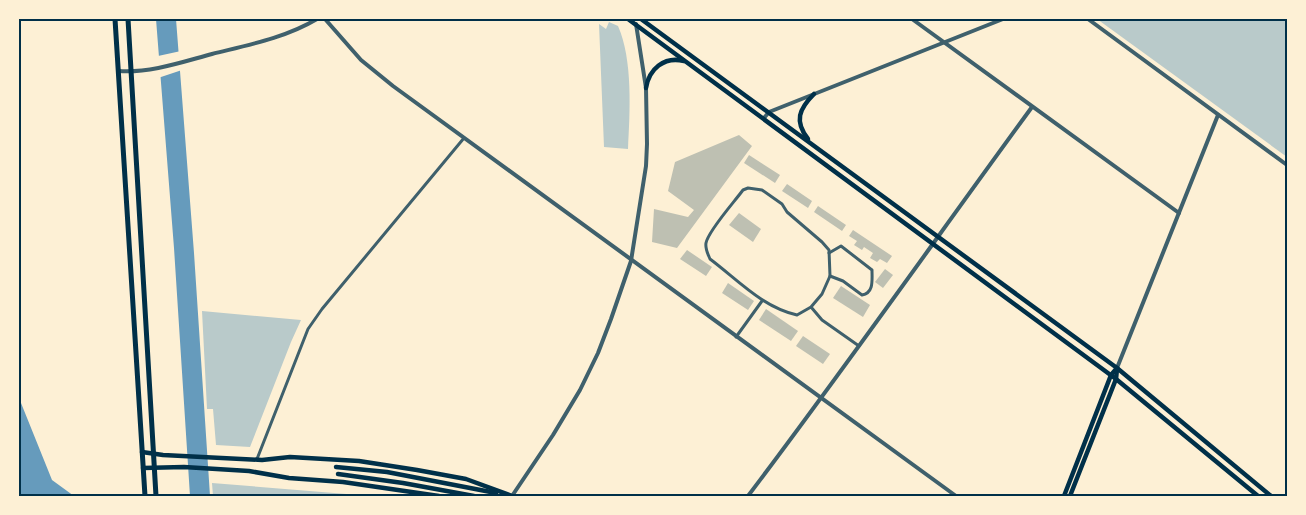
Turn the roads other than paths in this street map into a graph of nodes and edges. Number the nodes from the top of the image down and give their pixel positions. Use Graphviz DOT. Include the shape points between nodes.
graph roads {
  1 [pos="115,19"];
  2 [pos="128,19"];
  3 [pos="317,19"];
  4 [pos="325,19"];
  5 [pos="628,19"];
  6 [pos="641,19"];
  7 [pos="912,19"];
  8 [pos="1003,19"];
  9 [pos="1088,19"];
  10 [pos="635,21"];
  11 [pos="944,42"];
  12 [pos="688,63"];
  13 [pos="118,71"];
  14 [pos="132,72"];
  15 [pos="646,88"];
  16 [pos="814,94"];
  17 [pos="1032,107"];
  18 [pos="768,112"];
  19 [pos="1218,115"];
  20 [pos="764,118"];
  21 [pos="464,138"];
  22 [pos="812,144"];
  23 [pos="1287,165"];
  24 [pos="1179,213"];
  25 [pos="937,236"];
  26 [pos="932,243"];
  27 [pos="829,253"];
  28 [pos="631,261"];
  29 [pos="830,276"];
  30 [pos="762,301"];
  31 [pos="811,307"];
  32 [pos="736,337"];
  33 [pos="859,346"];
  34 [pos="1117,368"];
  35 [pos="1114,377"];
  36 [pos="821,399"];
  37 [pos="142,452"];
  38 [pos="155,454"];
  39 [pos="257,460"];
  40 [pos="156,467"];
  41 [pos="336,467"];
  42 [pos="143,468"];
  43 [pos="338,474"];
  44 [pos="145,496"];
  45 [pos="156,496"];
  46 [pos="439,496"];
  47 [pos="474,496"];
  48 [pos="512,496"];
  49 [pos="748,496"];
  50 [pos="956,496"];
  51 [pos="1064,496"];
  52 [pos="1070,496"];
  53 [pos="1258,496"];
  54 [pos="1271,496"];
  1 -- 13 [label="main road"];
  2 -- 14 [label="main road"];
  3 -- 14 [label="street" via="272,40"];
  4 -- 21 [label="street" via="361,60"];
  5 -- 10 [label="main road"];
  6 -- 18 [label="main road"];
  7 -- 11 [label="street"];
  8 -- 11 [label="street"];
  9 -- 19 [label="street"];
  10 -- 12 [label="main road"];
  10 -- 15 [label="street"];
  11 -- 16 [label="street"];
  11 -- 17 [label="street"];
  12 -- 15 [label="main road" via="673,60 661,64 651,72"];
  12 -- 20 [label="main road"];
  13 -- 14 [label="street"];
  13 -- 37 [label="main road"];
  14 -- 38 [label="main road"];
  15 -- 28 [label="street" via="646,166"];
  16 -- 18 [label="street"];
  16 -- 22 [label="main road" via="804,104 799,117 801,128"];
  17 -- 24 [label="street"];
  17 -- 25 [label="street"];
  18 -- 20 [label="street"];
  18 -- 22 [label="main road"];
  19 -- 23 [label="street"];
  19 -- 24 [label="street"];
  20 -- 26 [label="main road"];
  21 -- 28 [label="street"];
  21 -- 39 [label="street" via="308,329"];
  22 -- 25 [label="main road"];
  24 -- 34 [label="street"];
  25 -- 26 [label="street"];
  25 -- 34 [label="main road"];
  26 -- 33 [label="street"];
  26 -- 35 [label="main road"];
  27 -- 29 [label="street"];
  27 -- 29 [label="street" via="841,246 872,270 871,290 862,295"];
  27 -- 30 [label="street" via="822,242 782,204 762,190 743,190 706,242 706,251 710,259"];
  28 -- 32 [label="street"];
  28 -- 48 [label="street" via="608,328 580,390"];
  29 -- 31 [label="street" via="822,294"];
  30 -- 31 [label="street" via="797,315"];
  30 -- 32 [label="street"];
  31 -- 33 [label="street" via="822,320"];
  32 -- 36 [label="street"];
  33 -- 36 [label="street"];
  34 -- 35 [label="main road"];
  34 -- 54 [label="main road"];
  35 -- 51 [label="main road"];
  35 -- 52 [label="main road"];
  35 -- 53 [label="main road"];
  36 -- 49 [label="street"];
  36 -- 50 [label="street"];
  37 -- 38 [label="main road"];
  37 -- 42 [label="main road"];
  38 -- 39 [label="main road"];
  38 -- 40 [label="main road"];
  39 -- 48 [label="main road" via="290,457 359,461 466,479"];
  40 -- 42 [label="main road"];
  40 -- 45 [label="main road"];
  40 -- 46 [label="main road" via="249,470 289,478"];
  41 -- 48 [label="main road" via="402,474"];
  42 -- 44 [label="main road"];
  43 -- 47 [label="main road"];
}
